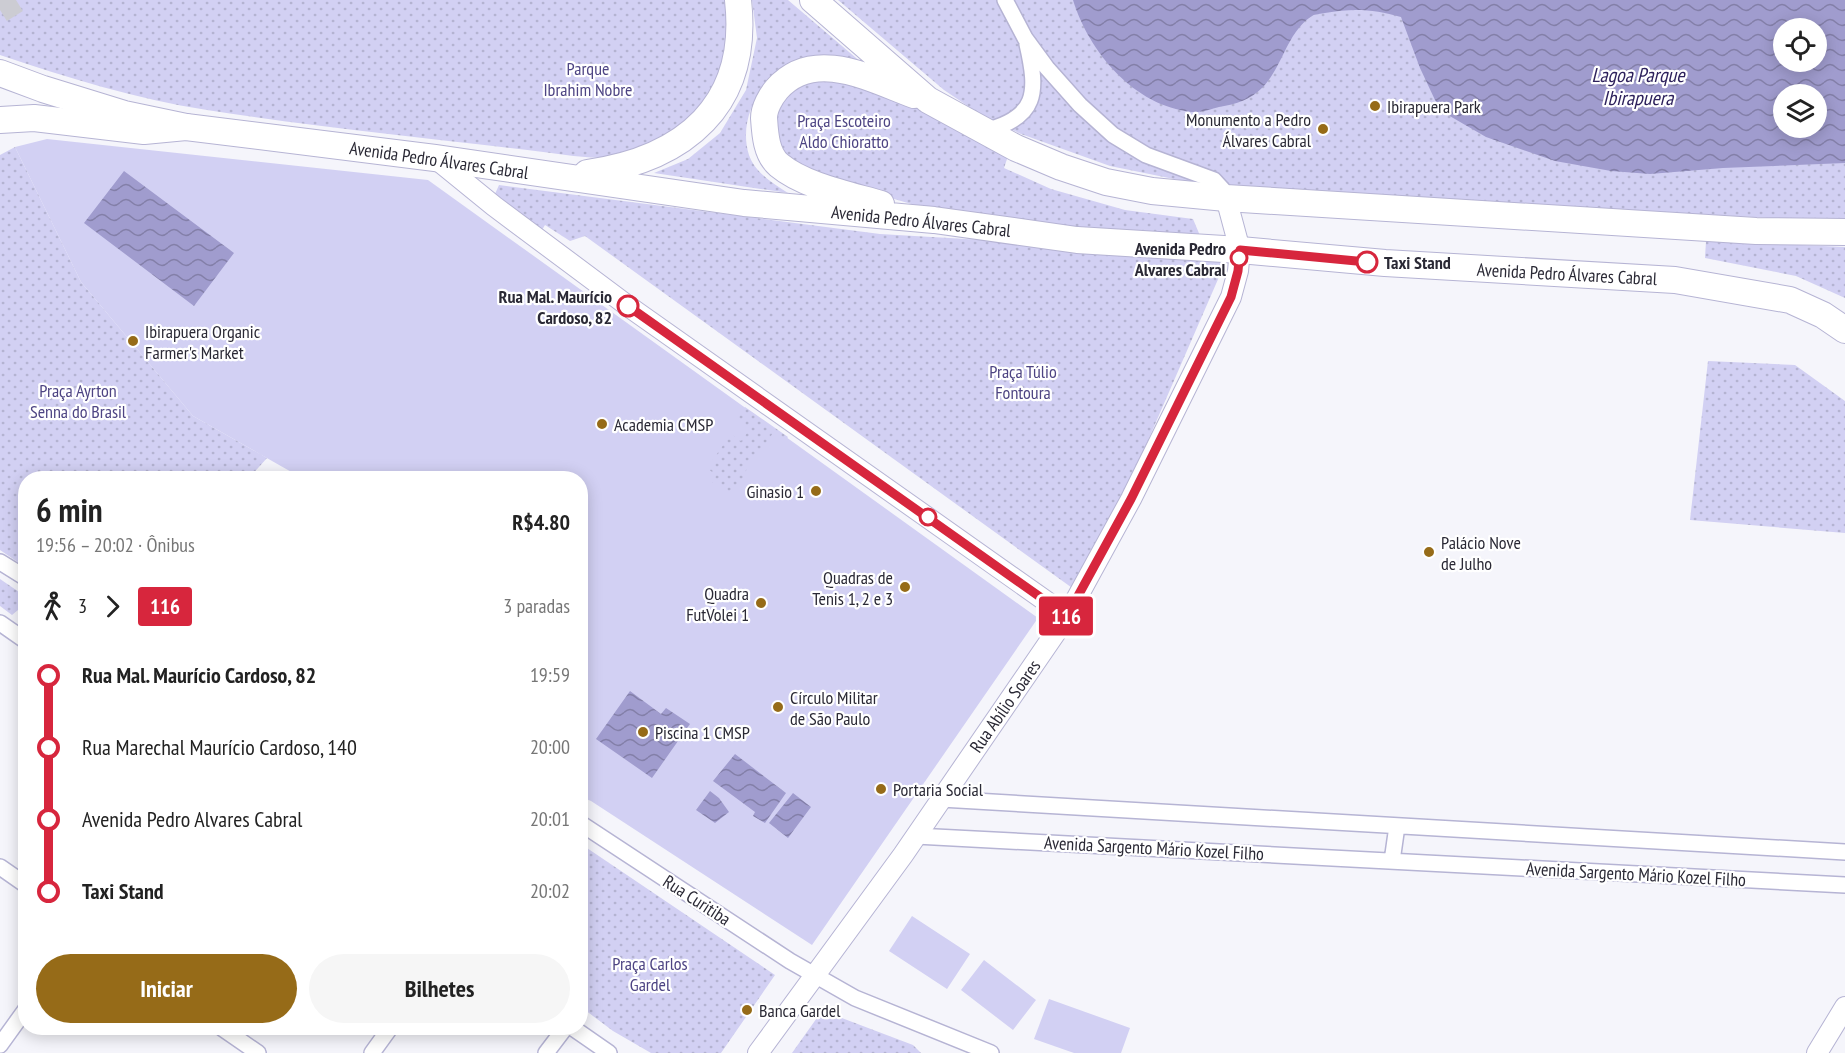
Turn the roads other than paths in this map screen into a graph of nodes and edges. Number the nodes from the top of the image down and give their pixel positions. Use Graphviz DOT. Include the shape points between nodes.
graph roads {
  1 [pos="738,0"];
  2 [pos="813,0"];
  3 [pos="1005,0"];
  4 [pos="1025,38"];
  5 [pos="0,73"];
  6 [pos="928,100"];
  7 [pos="0,120"];
  8 [pos="186,127"];
  9 [pos="984,131"];
  10 [pos="435,158"];
  11 [pos="563,177"];
  12 [pos="1226,198"];
  13 [pos="934,220"];
  14 [pos="1845,232"];
  15 [pos="1240,250"];
  16 [pos="1845,330"];
  17 [pos="0,562"];
  18 [pos="18,573"];
  19 [pos="1067,616"];
  20 [pos="0,623"];
  21 [pos="18,635"];
  22 [pos="940,800"];
  23 [pos="1397,826"];
  24 [pos="588,828"];
  25 [pos="916,836"];
  26 [pos="1845,852"];
  27 [pos="1392,861"];
  28 [pos="0,867"];
  29 [pos="18,879"];
  30 [pos="1845,885"];
  31 [pos="815,976"];
  32 [pos="1843,1016"];
  33 [pos="18,1020"];
  34 [pos="232,1035"];
  35 [pos="385,1035"];
  36 [pos="559,1035"];
  37 [pos="583,1035"];
  38 [pos="0,1045"];
  39 [pos="952,1046"];
  40 [pos="258,1053"];
  41 [pos="372,1053"];
  42 [pos="546,1053"];
  43 [pos="609,1053"];
  44 [pos="758,1053"];
  45 [pos="991,1053"];
  46 [pos="1817,1053"];
  1 -- 11 [label="main road" via="739,51 730,82 696,130 643,161"];
  2 -- 6 [label="main road"];
  3 -- 4 [label="street"];
  4 -- 9 [label="street" via="1033,86 1028,105 1004,126"];
  4 -- 12 [label="street" via="1080,105 1113,135 1146,155 1214,180"];
  5 -- 8 [label="main road, Avenida Pedro Álvares Cabral" via="124,114"];
  6 -- 9 [label="main road"];
  6 -- 13 [label="main road" via="827,67 805,69 786,79 764,113 770,153 777,164 822,186"];
  7 -- 8 [label="main road" via="34,118 144,131"];
  8 -- 10 [label="main road, Avenida Pedro Álvares Cabral"];
  9 -- 12 [label="main road" via="1052,164 1106,182"];
  10 -- 11 [label="main road, Avenida Pedro Álvares Cabral"];
  10 -- 19 [label="street" via="628,306"];
  11 -- 13 [label="main road, Avenida Pedro Álvares Cabral" via="744,203"];
  12 -- 14 [label="main road" via="1745,230"];
  12 -- 15 [label="street, Rua Abílio Soares"];
  13 -- 15 [label="main road, Avenida Pedro Álvares Cabral" via="1077,240"];
  15 -- 16 [label="main road, Avenida Pedro Álvares Cabral" via="1675,280 1790,300"];
  15 -- 19 [label="street, Rua Abílio Soares" via="1231,297 1131,499"];
  17 -- 18 [label="street"];
  19 -- 22 [label="street, Rua Abílio Soares"];
  20 -- 21 [label="street"];
  22 -- 23 [label="street, Avenida Sargento Mário Kozel Filho"];
  22 -- 25 [label="street, Rua Abílio Soares"];
  23 -- 26 [label="street, Avenida Sargento Mário Kozel Filho"];
  23 -- 27 [label="street"];
  24 -- 31 [label="street, Rua Curitiba"];
  25 -- 27 [label="street, Avenida Sargento Mário Kozel Filho"];
  25 -- 31 [label="street, Rua Abílio Soares"];
  27 -- 30 [label="street, Avenida Sargento Mário Kozel Filho"];
  28 -- 29 [label="street"];
  31 -- 39 [label="street, Rua Curitiba" via="855,998 948,1034"];
  31 -- 44 [label="street, Rua Abílio Soares"];
  32 -- 46 [label="street"];
  33 -- 38 [label="street"];
  34 -- 40 [label="street"];
  35 -- 41 [label="street"];
  36 -- 42 [label="street"];
  37 -- 43 [label="street"];
  39 -- 45 [label="street, Rua Curitiba"];
}
